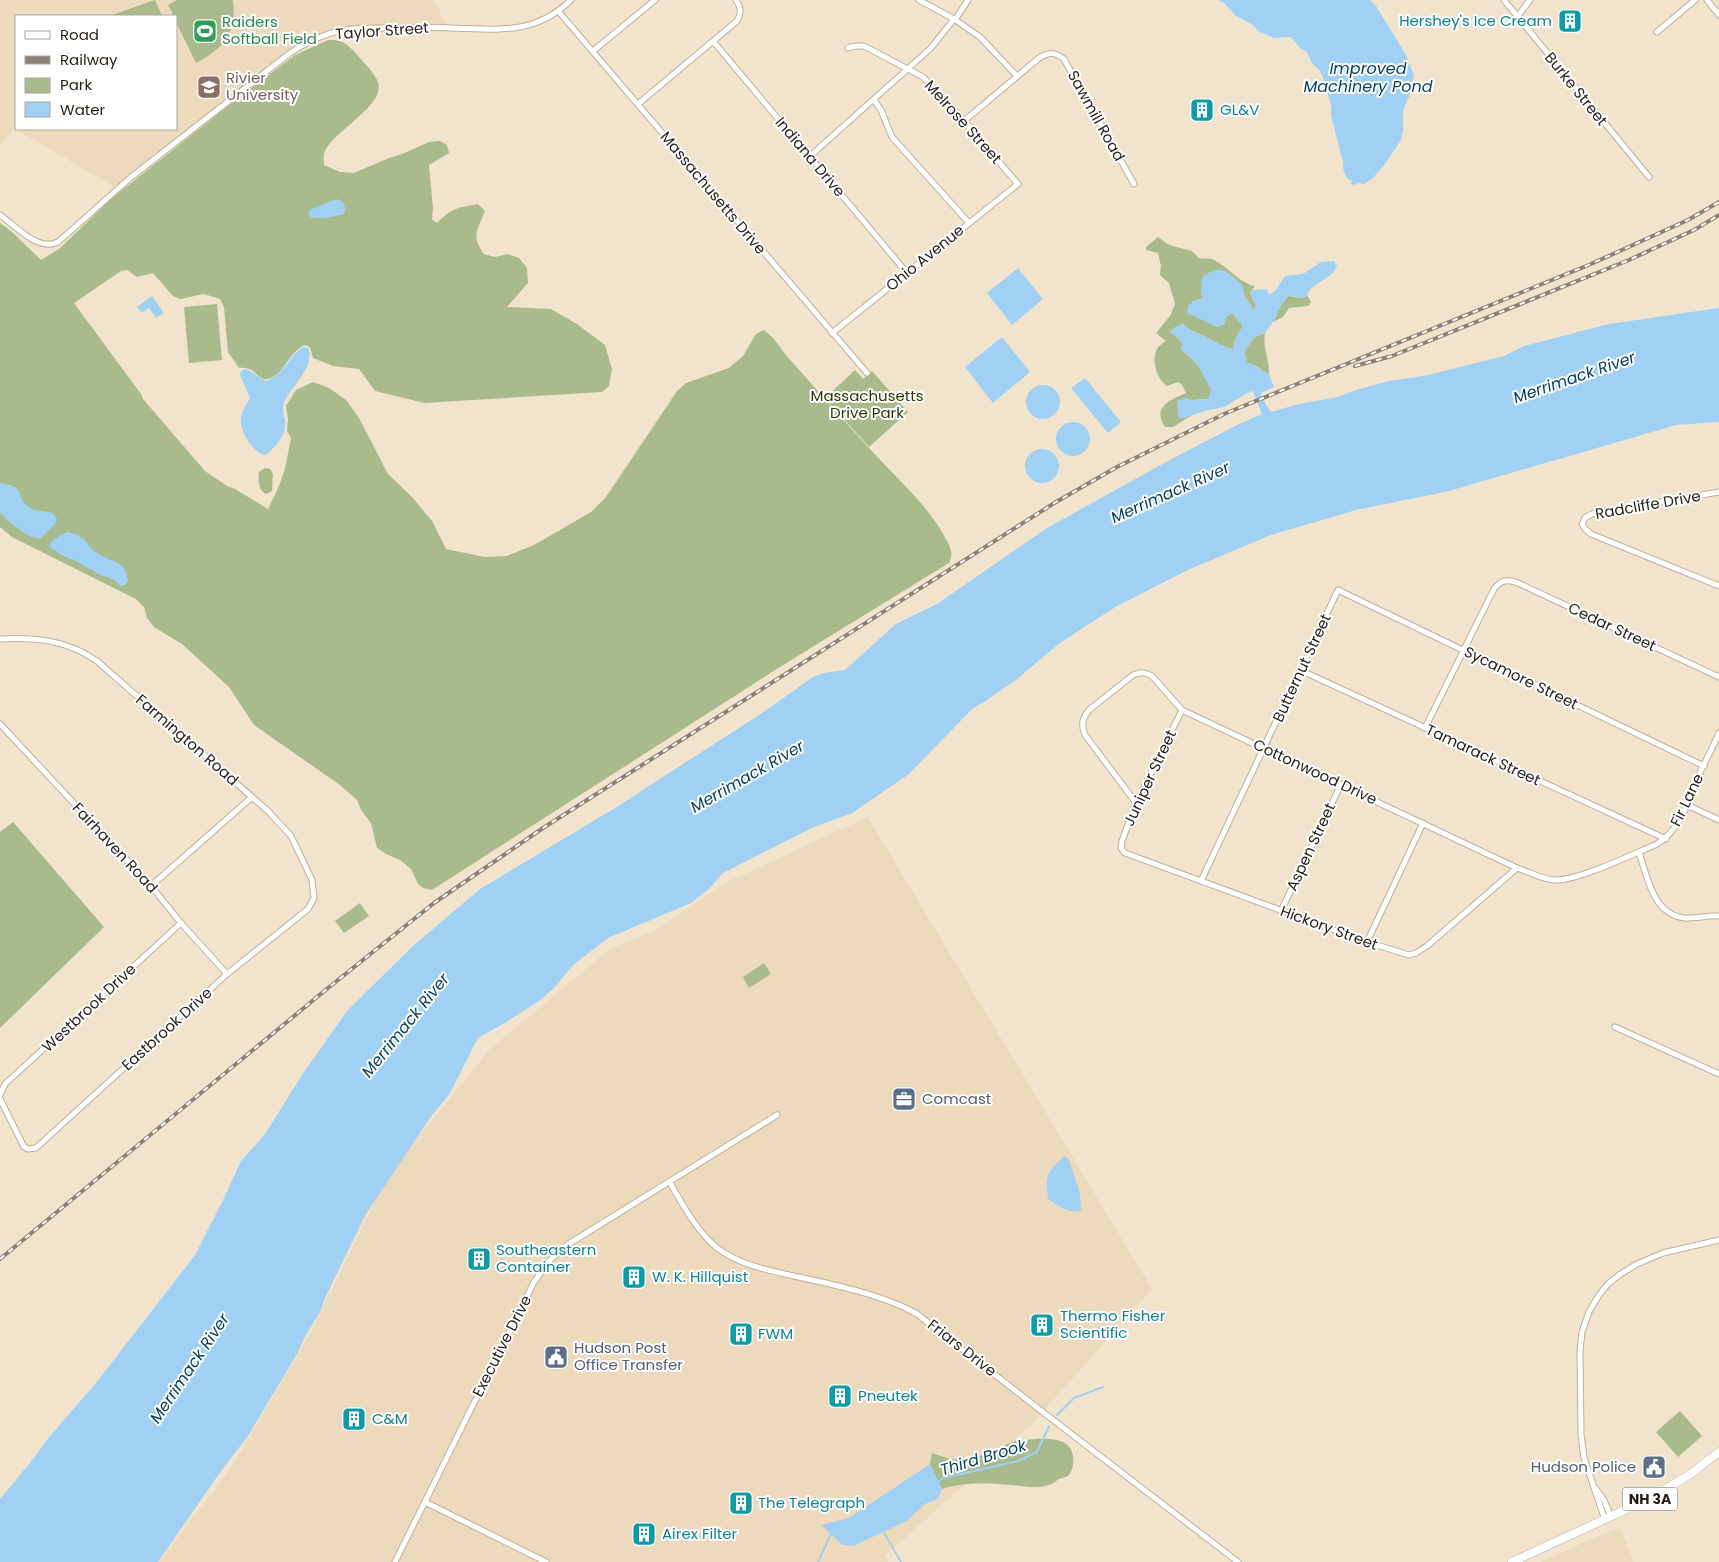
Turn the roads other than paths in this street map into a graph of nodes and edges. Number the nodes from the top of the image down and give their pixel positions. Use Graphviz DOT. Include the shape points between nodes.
graph roads {
  1 [pos="571,0"];
  2 [pos="655,0"];
  3 [pos="736,0"];
  4 [pos="919,0"];
  5 [pos="968,0"];
  6 [pos="1504,0"];
  7 [pos="1530,0"];
  8 [pos="1695,0"];
  9 [pos="1707,0"];
  10 [pos="559,12"];
  11 [pos="1719,15"];
  12 [pos="1517,16"];
  13 [pos="955,20"];
  14 [pos="1657,32"];
  15 [pos="713,41"];
  16 [pos="848,48"];
  17 [pos="593,52"];
  18 [pos="909,69"];
  19 [pos="1017,76"];
  20 [pos="874,100"];
  21 [pos="638,104"];
  22 [pos="964,121"];
  23 [pos="809,157"];
  24 [pos="1649,178"];
  25 [pos="1018,184"];
  26 [pos="1134,184"];
  27 [pos="0,215"];
  28 [pos="969,223"];
  29 [pos="907,273"];
  30 [pos="832,333"];
  31 [pos="867,373"];
  32 [pos="1719,492"];
  33 [pos="1719,586"];
  34 [pos="1338,590"];
  35 [pos="0,639"];
  36 [pos="1463,650"];
  37 [pos="1300,670"];
  38 [pos="1719,677"];
  39 [pos="1182,710"];
  40 [pos="0,724"];
  41 [pos="1425,728"];
  42 [pos="1719,733"];
  43 [pos="1717,745"];
  44 [pos="1264,748"];
  45 [pos="1704,766"];
  46 [pos="1341,784"];
  47 [pos="252,797"];
  48 [pos="1136,803"];
  49 [pos="1687,805"];
  50 [pos="1719,820"];
  51 [pos="1422,822"];
  52 [pos="1666,839"];
  53 [pos="1121,848"];
  54 [pos="1638,852"];
  55 [pos="1518,868"];
  56 [pos="1201,881"];
  57 [pos="151,886"];
  58 [pos="308,909"];
  59 [pos="1281,911"];
  60 [pos="1719,916"];
  61 [pos="181,923"];
  62 [pos="1367,942"];
  63 [pos="227,974"];
  64 [pos="1615,1028"];
  65 [pos="1719,1074"];
  66 [pos="0,1095"];
  67 [pos="0,1100"];
  68 [pos="777,1116"];
  69 [pos="670,1183"];
  70 [pos="1719,1240"];
  71 [pos="1719,1452"];
  72 [pos="425,1502"];
  73 [pos="1608,1518"];
  74 [pos="395,1562"];
  75 [pos="546,1562"];
  76 [pos="1238,1562"];
  77 [pos="1512,1562"];
  1 -- 10 [label="street, Taylor Street"];
  2 -- 17 [label="street"];
  3 -- 15 [label="street" via="741,8 737,21"];
  4 -- 13 [label="street"];
  5 -- 13 [label="street"];
  6 -- 12 [label="street, Burke Street"];
  7 -- 12 [label="street"];
  8 -- 14 [label="street"];
  9 -- 11 [label="street"];
  10 -- 17 [label="street, Massachusetts Drive"];
  10 -- 27 [label="street, Taylor Street" via="529,25 508,29 361,29 314,39 290,53 218,108 108,196 55,244 34,240"];
  12 -- 24 [label="street, Burke Street"];
  13 -- 18 [label="street"];
  13 -- 19 [label="street" via="980,37"];
  15 -- 21 [label="street"];
  15 -- 23 [label="street, Indiana Drive"];
  16 -- 18 [label="street, Melrose Street" via="864,46"];
  17 -- 21 [label="street, Massachusetts Drive"];
  18 -- 20 [label="street"];
  18 -- 22 [label="street, Melrose Street" via="922,77"];
  19 -- 22 [label="street"];
  19 -- 26 [label="street, Sawmill Road" via="1046,54 1053,53 1064,59"];
  20 -- 23 [label="street"];
  20 -- 28 [label="street" via="892,137"];
  21 -- 30 [label="street, Massachusetts Drive"];
  22 -- 25 [label="street, Melrose Street"];
  23 -- 29 [label="street, Indiana Drive"];
  25 -- 28 [label="street, Ohio Avenue"];
  28 -- 29 [label="street, Ohio Avenue"];
  29 -- 30 [label="street, Ohio Avenue"];
  30 -- 31 [label="street, Massachusetts Drive"];
  32 -- 33 [label="street, Radcliffe Drive" via="1592,514 1582,524 1592,534"];
  34 -- 36 [label="street, Sycamore Street"];
  34 -- 37 [label="street, Butternut Street"];
  35 -- 47 [label="street, Farmington Road" via="24,638 59,643 85,653"];
  36 -- 38 [label="street, Cedar Street" via="1494,589 1505,580 1518,583"];
  36 -- 41 [label="street"];
  36 -- 45 [label="street, Sycamore Street"];
  37 -- 41 [label="street, Tamarack Street"];
  37 -- 44 [label="street, Butternut Street"];
  39 -- 44 [label="street, Cottonwood Drive"];
  39 -- 48 [label="street, Juniper Street"];
  39 -- 48 [label="street, Cottonwood Drive" via="1152,676 1139,673 1084,716 1082,729 1085,735"];
  40 -- 57 [label="street, Fairhaven Road"];
  41 -- 52 [label="street, Tamarack Street"];
  42 -- 43 [label="street, Fir Lane"];
  43 -- 45 [label="street, Fir Lane"];
  44 -- 46 [label="street, Cottonwood Drive"];
  44 -- 56 [label="street, Butternut Street"];
  45 -- 49 [label="street, Fir Lane"];
  46 -- 51 [label="street, Cottonwood Drive"];
  46 -- 59 [label="street, Aspen Street"];
  47 -- 57 [label="street"];
  47 -- 58 [label="street, Farmington Road" via="291,836 314,886 314,898"];
  48 -- 53 [label="street, Juniper Street"];
  49 -- 50 [label="street"];
  49 -- 52 [label="street, Fir Lane"];
  51 -- 55 [label="street, Cottonwood Drive"];
  51 -- 62 [label="street"];
  52 -- 54 [label="street, Cottonwood Drive"];
  53 -- 56 [label="street, Hickory Street" via="1125,853"];
  54 -- 55 [label="street, Cottonwood Drive" via="1560,880"];
  54 -- 60 [label="street" via="1652,890 1663,908 1684,918"];
  55 -- 62 [label="street, Hickory Street" via="1416,954 1402,954"];
  56 -- 59 [label="street, Hickory Street"];
  57 -- 61 [label="street, Fairhaven Road"];
  58 -- 63 [label="street, Eastbrook Drive"];
  59 -- 62 [label="street, Hickory Street"];
  61 -- 63 [label="street, Fairhaven Road"];
  61 -- 66 [label="street, Westbrook Drive" via="5,1084"];
  63 -- 67 [label="street, Eastbrook Drive" via="36,1148 28,1150 23,1144"];
  64 -- 65 [label="street"];
  68 -- 69 [label="street, Executive Drive"];
  69 -- 72 [label="street, Executive Drive" via="567,1245 546,1264 534,1282"];
  69 -- 76 [label="street, Friars Drive" via="701,1232 733,1258 752,1266 896,1303 917,1314"];
  70 -- 73 [label="street" via="1663,1253 1637,1264 1608,1284 1589,1312 1580,1352 1581,1434 1584,1458 1598,1503"];
  71 -- 73 [label="main road, NH 3A" via="1661,1492"];
  72 -- 74 [label="street, Executive Drive"];
  72 -- 75 [label="street"];
  73 -- 77 [label="main road, NH 3A"];
}
